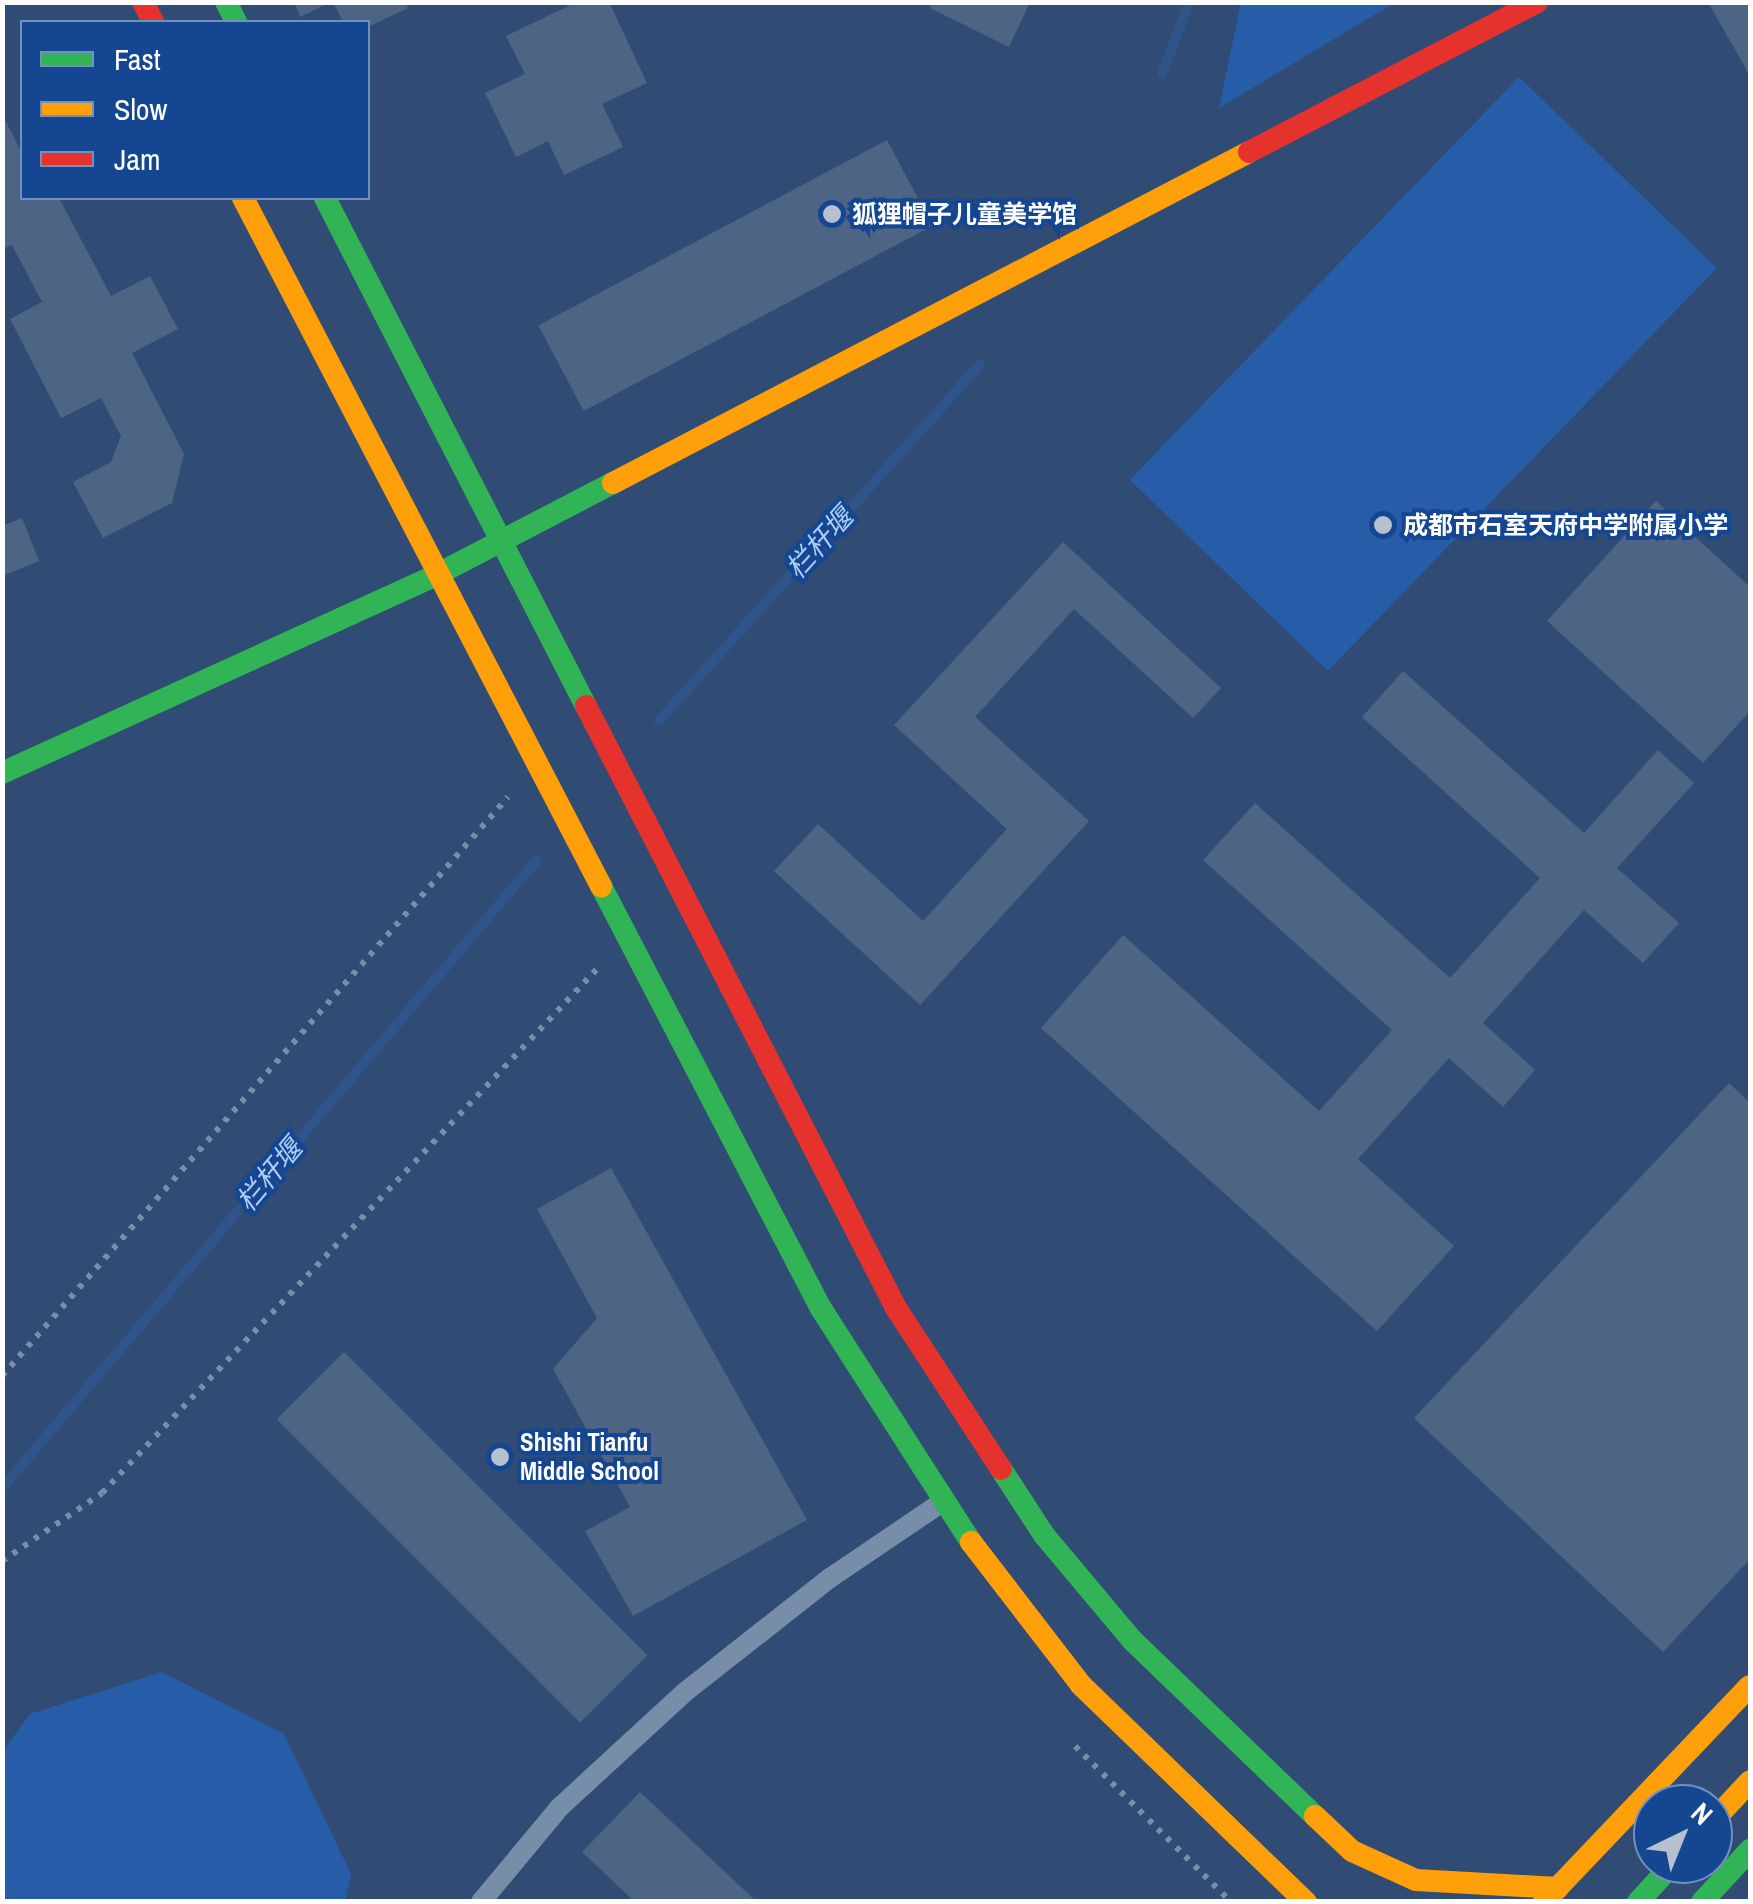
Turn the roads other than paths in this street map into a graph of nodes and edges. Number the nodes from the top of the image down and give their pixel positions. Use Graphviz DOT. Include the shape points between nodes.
graph roads {
  1 [pos="1537,2"];
  2 [pos="244,200"];
  3 [pos="326,200"];
  4 [pos="500,540"];
  5 [pos="436,576"];
  6 [pos="2,773"];
  7 [pos="941,1504"];
  8 [pos="1750,1686"];
  9 [pos="1750,1781"];
  10 [pos="1733,1799"];
  11 [pos="1750,1850"];
  12 [pos="1551,1895"];
  13 [pos="481,1902"];
  14 [pos="1306,1902"];
  15 [pos="1702,1902"];
  1 -- 4 [label="main road"];
  2 -- 5 [label="main road"];
  3 -- 4 [label="main road"];
  4 -- 5 [label="main road"];
  4 -- 12 [label="main road" via="896,1308 1044,1535 1132,1640 1352,1851 1416,1880"];
  5 -- 6 [label="main road"];
  5 -- 7 [label="main road" via="822,1310"];
  7 -- 13 [label="lane" via="830,1578 685,1692 560,1807"];
  7 -- 14 [label="main road" via="1080,1685"];
  8 -- 12 [label="main road"];
  9 -- 10 [label="main road"];
  11 -- 15 [label="main road"];
}
